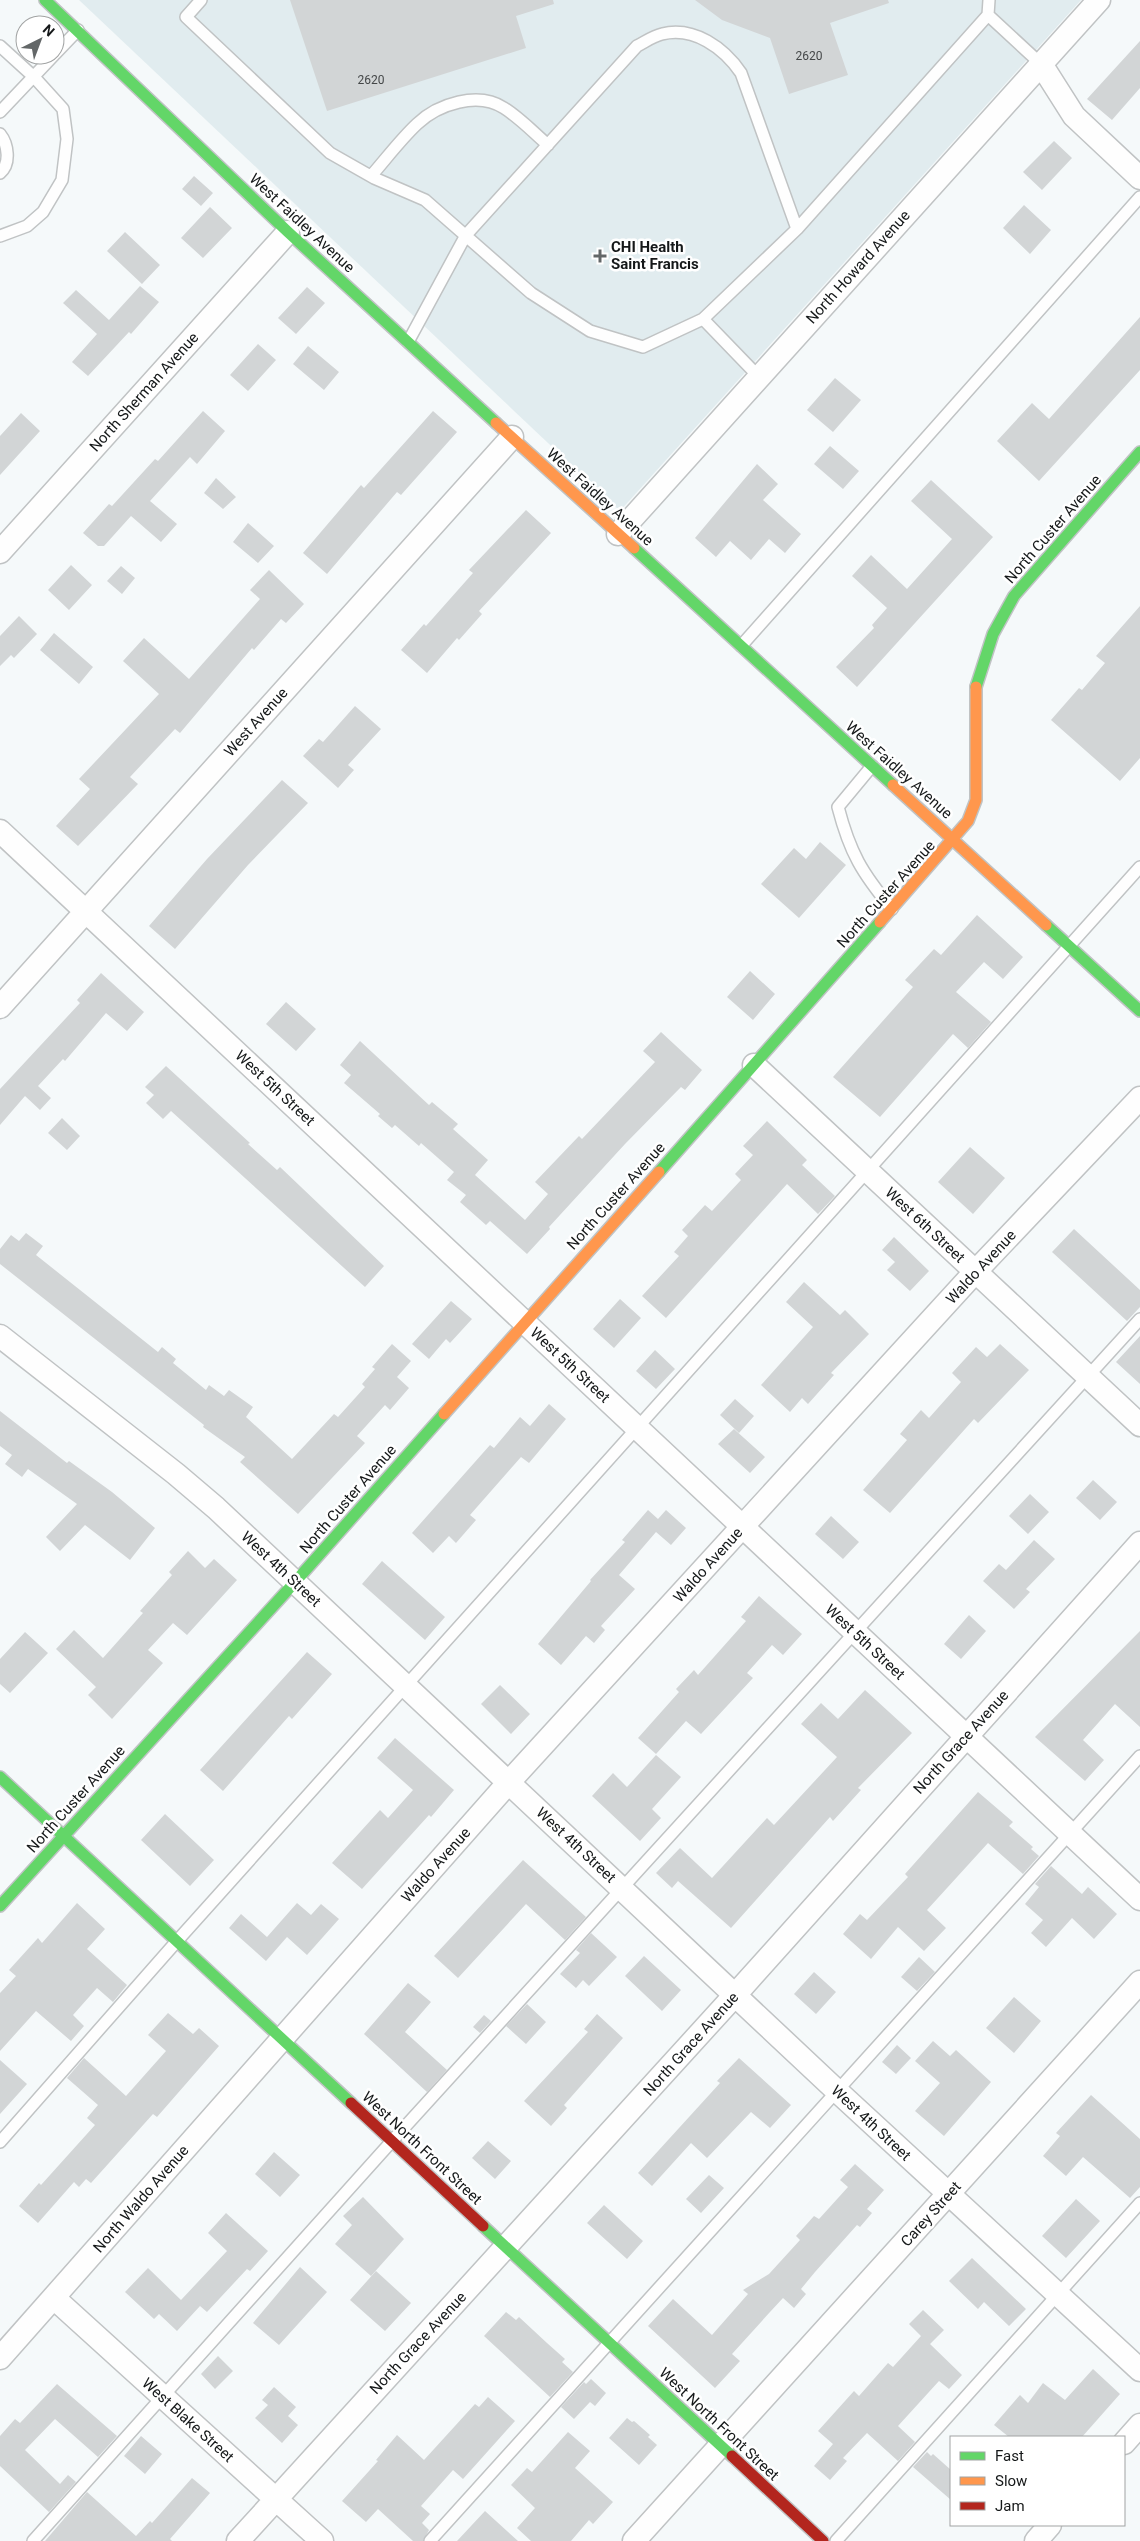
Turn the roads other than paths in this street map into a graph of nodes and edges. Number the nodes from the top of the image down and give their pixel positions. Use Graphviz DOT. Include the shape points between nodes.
graph roads {
  1 [pos="44,0"];
  2 [pos="201,0"];
  3 [pos="989,0"];
  4 [pos="1099,0"];
  5 [pos="988,14"];
  6 [pos="78,30"];
  7 [pos="65,44"];
  8 [pos="0,46"];
  9 [pos="1041,64"];
  10 [pos="45,65"];
  11 [pos="34,77"];
  12 [pos="0,112"];
  13 [pos="0,134"];
  14 [pos="548,145"];
  15 [pos="0,173"];
  16 [pos="371,176"];
  17 [pos="1140,178"];
  18 [pos="1140,196"];
  19 [pos="797,229"];
  20 [pos="288,232"];
  21 [pos="466,235"];
  22 [pos="0,236"];
  23 [pos="703,319"];
  24 [pos="408,342"];
  25 [pos="759,377"];
  26 [pos="512,437"];
  27 [pos="1140,452"];
  28 [pos="618,534"];
  29 [pos="0,552"];
  30 [pos="741,646"];
  31 [pos="872,766"];
  32 [pos="0,831"];
  33 [pos="954,840"];
  34 [pos="1140,867"];
  35 [pos="892,909"];
  36 [pos="86,912"];
  37 [pos="1069,946"];
  38 [pos="0,1007"];
  39 [pos="1140,1012"];
  40 [pos="754,1065"];
  41 [pos="1140,1098"];
  42 [pos="867,1171"];
  43 [pos="976,1272"];
  44 [pos="1140,1320"];
  45 [pos="524,1321"];
  46 [pos="0,1336"];
  47 [pos="1088,1377"];
  48 [pos="1140,1425"];
  49 [pos="637,1427"];
  50 [pos="743,1527"];
  51 [pos="1140,1543"];
  52 [pos="295,1582"];
  53 [pos="855,1632"];
  54 [pos="406,1686"];
  55 [pos="966,1737"];
  56 [pos="1140,1756"];
  57 [pos="0,1778"];
  58 [pos="510,1782"];
  59 [pos="1070,1834"];
  60 [pos="63,1836"];
  61 [pos="622,1888"];
  62 [pos="1140,1899"];
  63 [pos="0,1906"];
  64 [pos="177,1941"];
  65 [pos="1140,1982"];
  66 [pos="735,1995"];
  67 [pos="282,2039"];
  68 [pos="837,2091"];
  69 [pos="392,2141"];
  70 [pos="0,2142"];
  71 [pos="949,2194"];
  72 [pos="1140,2203"];
  73 [pos="507,2247"];
  74 [pos="1058,2294"];
  75 [pos="54,2298"];
  76 [pos="610,2343"];
  77 [pos="0,2358"];
  78 [pos="1140,2370"];
  79 [pos="162,2396"];
  80 [pos="1140,2425"];
  81 [pos="1125,2442"];
  82 [pos="721,2446"];
  83 [pos="275,2499"];
  84 [pos="1049,2526"];
  85 [pos="33,2541"];
  86 [pos="238,2541"];
  87 [pos="322,2541"];
  88 [pos="430,2541"];
  89 [pos="634,2541"];
  90 [pos="823,2541"];
  91 [pos="836,2541"];
  92 [pos="1036,2541"];
  1 -- 6 [label="street, West Faidley Avenue"];
  2 -- 16 [label="lane" via="186,17 330,152"];
  3 -- 5 [label="lane"];
  4 -- 9 [label="street, North Howard Avenue"];
  5 -- 9 [label="lane"];
  5 -- 19 [label="lane"];
  6 -- 7 [label="lane"];
  6 -- 20 [label="street, West Faidley Avenue"];
  8 -- 11 [label="lane"];
  9 -- 17 [label="street" via="1074,116"];
  9 -- 25 [label="street, North Howard Avenue"];
  10 -- 11 [label="lane"];
  11 -- 12 [label="lane"];
  11 -- 22 [label="lane" via="63,109 67,139 62,180 43,212 27,226"];
  13 -- 15 [label="lane" via="8,153"];
  14 -- 16 [label="lane" via="504,108 488,100 469,99 433,112 417,124"];
  14 -- 19 [label="lane" via="637,46 662,34 685,34 708,40 728,55 740,73"];
  14 -- 21 [label="lane"];
  16 -- 21 [label="lane" via="425,200"];
  18 -- 30 [label="lane"];
  19 -- 23 [label="lane"];
  20 -- 24 [label="street, West Faidley Avenue"];
  20 -- 29 [label="street, North Sherman Avenue"];
  21 -- 23 [label="lane" via="531,293 590,331 642,347"];
  21 -- 24 [label="lane"];
  23 -- 25 [label="lane"];
  24 -- 26 [label="street, West Faidley Avenue"];
  25 -- 28 [label="street, North Howard Avenue"];
  26 -- 28 [label="street, West Faidley Avenue"];
  26 -- 36 [label="street, West Avenue"];
  27 -- 33 [label="street, North Custer Avenue" via="1014,596 993,634 975,690 976,800 968,821"];
  28 -- 30 [label="street, West Faidley Avenue"];
  30 -- 31 [label="street, West Faidley Avenue"];
  31 -- 33 [label="street, West Faidley Avenue"];
  31 -- 35 [label="lane" via="838,807 846,839 866,878"];
  32 -- 36 [label="street, West 5th Street"];
  33 -- 35 [label="street, North Custer Avenue"];
  33 -- 37 [label="street, West Faidley Avenue"];
  34 -- 37 [label="lane"];
  35 -- 40 [label="street, North Custer Avenue"];
  36 -- 38 [label="street, West Avenue"];
  36 -- 45 [label="street, West 5th Street"];
  37 -- 39 [label="street, West Faidley Avenue"];
  37 -- 42 [label="lane"];
  40 -- 42 [label="street, West 6th Street"];
  40 -- 45 [label="street, North Custer Avenue"];
  41 -- 43 [label="street, Waldo Avenue"];
  42 -- 43 [label="street, West 6th Street"];
  42 -- 49 [label="lane"];
  43 -- 47 [label="street, West 6th Street"];
  43 -- 50 [label="street, Waldo Avenue"];
  44 -- 47 [label="lane"];
  45 -- 49 [label="street, West 5th Street"];
  45 -- 52 [label="street, North Custer Avenue"];
  46 -- 52 [label="street, West 4th Street" via="176,1474"];
  47 -- 48 [label="street, West 6th Street"];
  47 -- 53 [label="lane"];
  49 -- 50 [label="street, West 5th Street"];
  49 -- 54 [label="lane"];
  50 -- 53 [label="street, West 5th Street"];
  50 -- 58 [label="street, Waldo Avenue"];
  51 -- 55 [label="street, North Grace Avenue"];
  52 -- 54 [label="street, West 4th Street"];
  52 -- 60 [label="street, North Custer Avenue"];
  53 -- 55 [label="street, West 5th Street"];
  53 -- 61 [label="lane"];
  54 -- 58 [label="street, West 4th Street"];
  54 -- 64 [label="lane"];
  55 -- 59 [label="street, West 5th Street"];
  55 -- 66 [label="street, North Grace Avenue"];
  56 -- 59 [label="lane"];
  57 -- 60 [label="street, West North Front Street"];
  58 -- 61 [label="street, West 4th Street"];
  58 -- 67 [label="street, Waldo Avenue"];
  59 -- 62 [label="street, West 5th Street"];
  59 -- 68 [label="lane"];
  60 -- 63 [label="street, North Custer Avenue"];
  60 -- 64 [label="street, West North Front Street"];
  61 -- 66 [label="street, West 4th Street"];
  61 -- 69 [label="lane"];
  64 -- 67 [label="street, West North Front Street"];
  64 -- 70 [label="lane"];
  65 -- 71 [label="street, Carey Street"];
  66 -- 68 [label="street, West 4th Street"];
  66 -- 73 [label="street, North Grace Avenue"];
  67 -- 69 [label="street, West North Front Street"];
  67 -- 75 [label="street, North Waldo Avenue"];
  68 -- 71 [label="street, West 4th Street"];
  68 -- 76 [label="lane"];
  69 -- 73 [label="street, West North Front Street"];
  69 -- 79 [label="lane"];
  71 -- 74 [label="street, West 4th Street"];
  71 -- 82 [label="street, Carey Street"];
  72 -- 74 [label="lane"];
  73 -- 76 [label="street, West North Front Street"];
  73 -- 83 [label="street, North Grace Avenue"];
  74 -- 78 [label="street, West 4th Street"];
  74 -- 91 [label="lane"];
  75 -- 77 [label="street, North Waldo Avenue"];
  75 -- 79 [label="street, West Blake Street"];
  76 -- 82 [label="street, West North Front Street"];
  76 -- 88 [label="lane"];
  79 -- 83 [label="street, West Blake Street"];
  79 -- 85 [label="lane"];
  80 -- 81 [label="street"];
  82 -- 89 [label="street, Carey Street"];
  82 -- 90 [label="street, West North Front Street"];
  83 -- 86 [label="street, North Grace Avenue"];
  83 -- 87 [label="street, West Blake Street"];
  84 -- 92 [label="street"];
}
